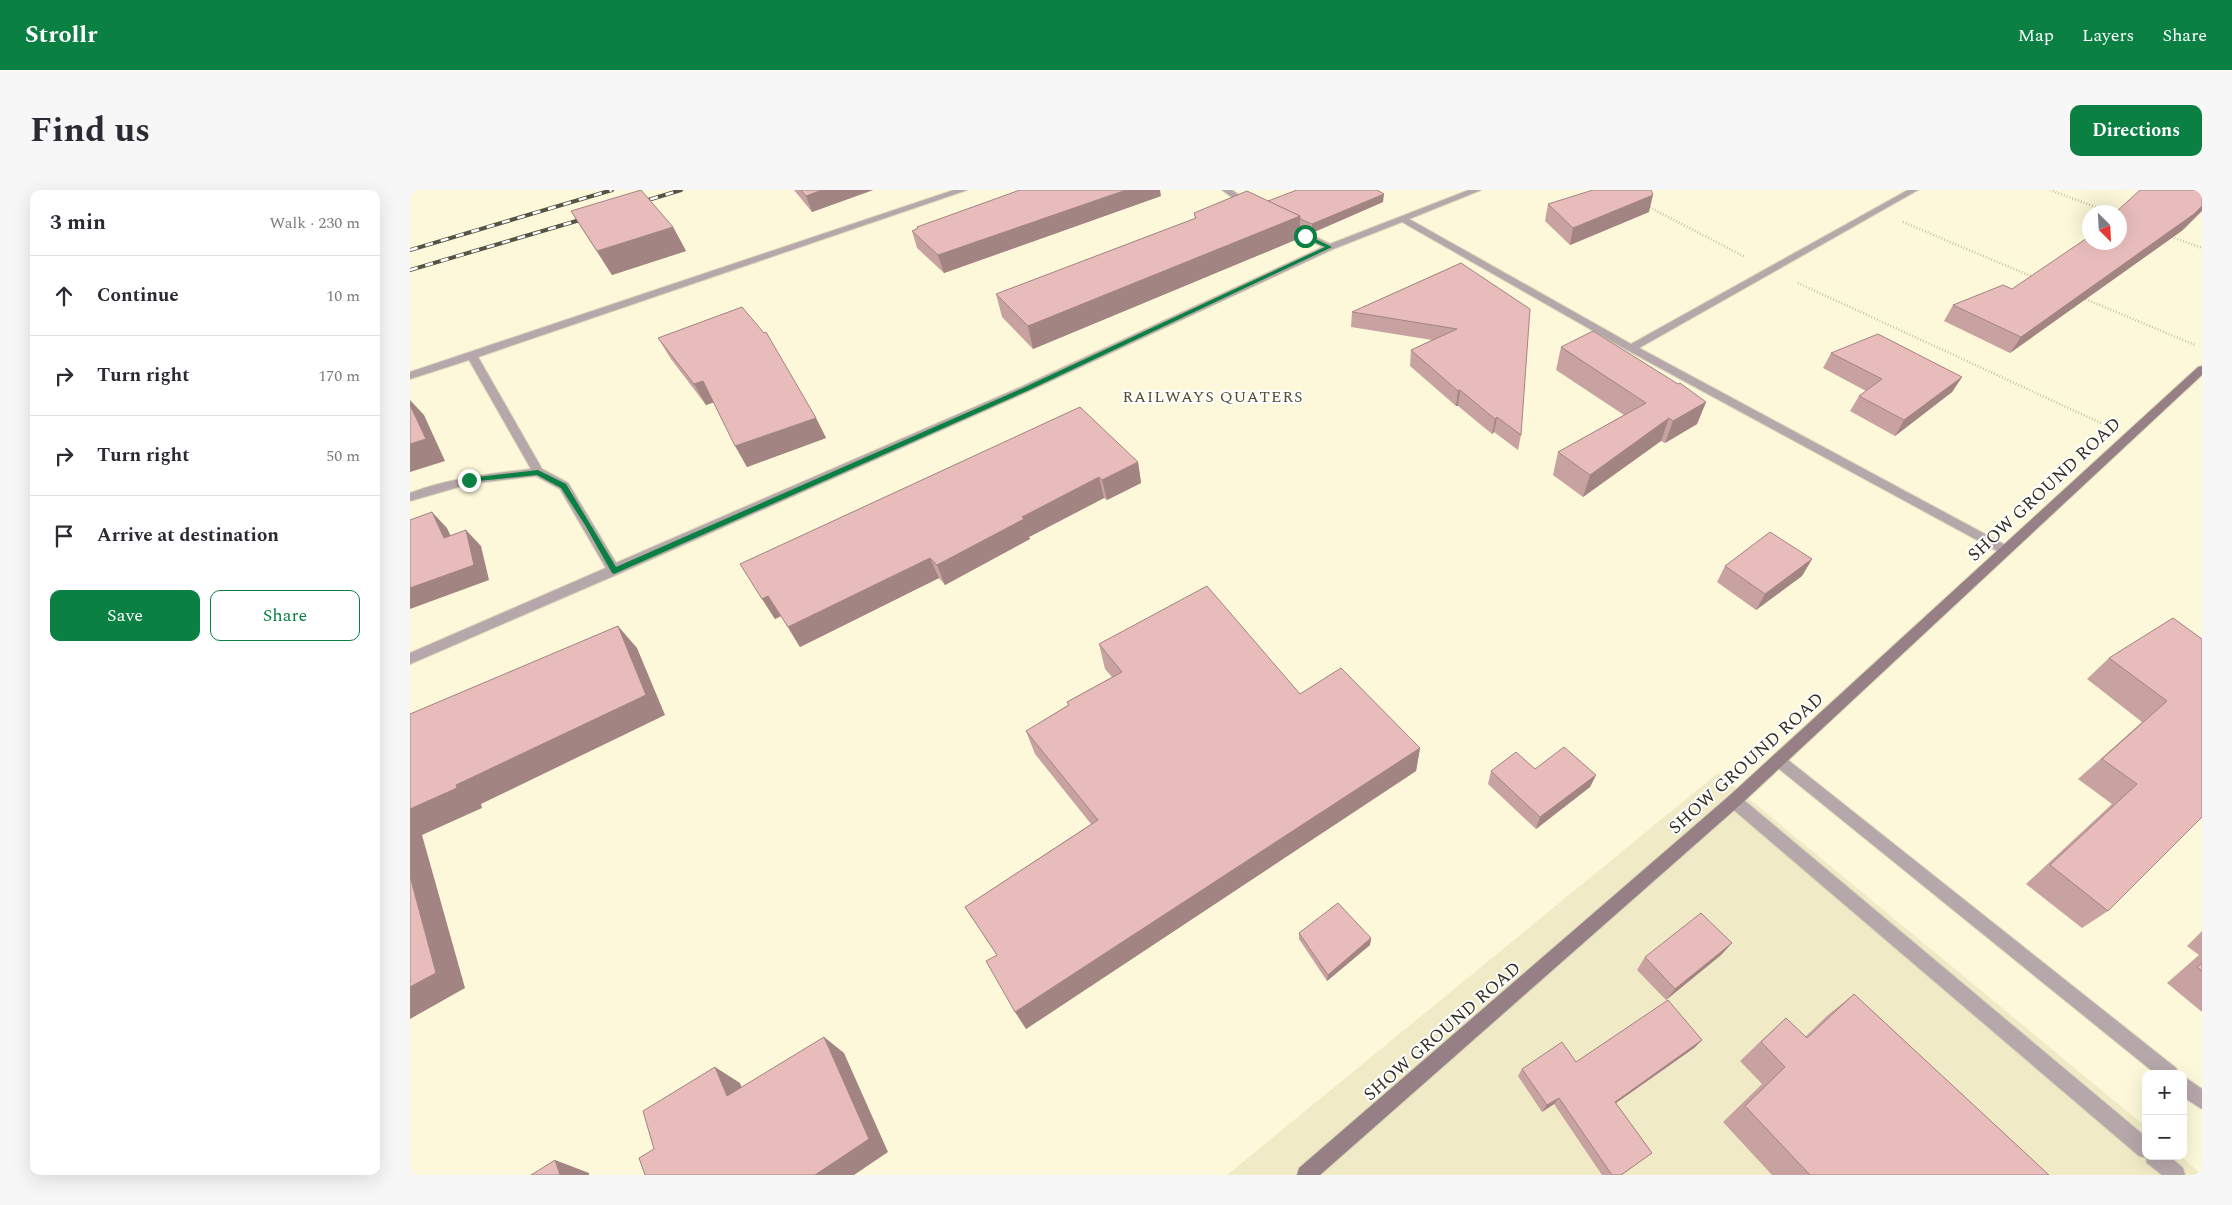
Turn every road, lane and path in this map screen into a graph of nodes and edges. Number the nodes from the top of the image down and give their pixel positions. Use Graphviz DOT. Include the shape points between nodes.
graph roads {
  1 [pos="963,190"];
  2 [pos="1226,190"];
  3 [pos="1477,190"];
  4 [pos="1914,190"];
  5 [pos="2050,190"];
  6 [pos="1642,203"];
  7 [pos="2090,205"];
  8 [pos="1877,210"];
  9 [pos="1259,211"];
  10 [pos="1402,218"];
  11 [pos="1275,220"];
  12 [pos="2165,234"];
  13 [pos="1330,247"];
  14 [pos="2202,248"];
  15 [pos="1771,270"];
  16 [pos="2040,279"];
  17 [pos="2076,295"];
  18 [pos="1631,348"];
  19 [pos="2202,348"];
  20 [pos="472,355"];
  21 [pos="2202,369"];
  22 [pos="410,376"];
  23 [pos="2129,436"];
  24 [pos="538,472"];
  25 [pos="410,497"];
  26 [pos="2005,550"];
  27 [pos="614,571"];
  28 [pos="410,659"];
  29 [pos="1778,760"];
  30 [pos="1734,801"];
  31 [pos="2165,1070"];
  32 [pos="2187,1088"];
  33 [pos="2202,1100"];
  34 [pos="2142,1146"];
  35 [pos="2159,1160"];
  36 [pos="1306,1175"];
  37 [pos="2176,1175"];
  1 -- 20 [label="street"];
  2 -- 9 [label="street"];
  3 -- 10 [label="street"];
  4 -- 8 [label="street"];
  5 -- 7 [label="path"];
  6 -- 15 [label="path"];
  8 -- 15 [label="street"];
  8 -- 16 [label="path"];
  10 -- 13 [label="street"];
  10 -- 18 [label="street"];
  11 -- 13 [label="street"];
  12 -- 14 [label="path"];
  13 -- 27 [label="street" via="1025,389"];
  15 -- 18 [label="street"];
  15 -- 23 [label="path"];
  17 -- 19 [label="path"];
  18 -- 26 [label="street"];
  20 -- 22 [label="street"];
  20 -- 24 [label="street"];
  21 -- 23 [label="main road, SHOW GROUND ROAD"];
  23 -- 26 [label="main road, SHOW GROUND ROAD"];
  24 -- 25 [label="street" via="469,480"];
  24 -- 27 [label="street" via="564,486"];
  26 -- 29 [label="main road, SHOW GROUND ROAD"];
  27 -- 28 [label="street"];
  29 -- 30 [label="main road, SHOW GROUND ROAD"];
  29 -- 31 [label="street"];
  30 -- 34 [label="street"];
  30 -- 36 [label="main road, SHOW GROUND ROAD"];
  32 -- 33 [label="street"];
  35 -- 37 [label="street"];
}
